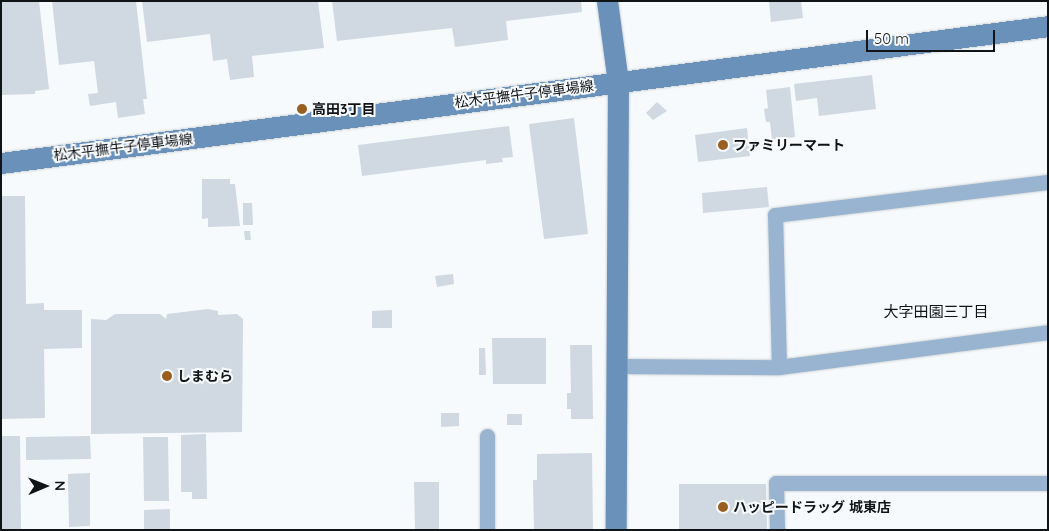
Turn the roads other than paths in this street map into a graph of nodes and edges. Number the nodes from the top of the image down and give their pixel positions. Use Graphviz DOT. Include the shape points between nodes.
graph roads {
  1 [pos="607,1"];
  2 [pos="1048,26"];
  3 [pos="618,82"];
  4 [pos="1,163"];
  5 [pos="1048,182"];
  6 [pos="1048,332"];
  7 [pos="617,366"];
  8 [pos="779,368"];
  9 [pos="487,436"];
  10 [pos="1048,483"];
  11 [pos="487,530"];
  12 [pos="616,530"];
  13 [pos="777,530"];
  1 -- 3 [label="main road"];
  2 -- 3 [label="main road, 松木平撫牛子停車場線"];
  3 -- 4 [label="main road, 松木平撫牛子停車場線"];
  3 -- 7 [label="main road"];
  5 -- 8 [label="street" via="775,215"];
  6 -- 8 [label="street"];
  7 -- 8 [label="street"];
  7 -- 12 [label="main road"];
  9 -- 11 [label="street"];
  10 -- 13 [label="street" via="776,483"];
}
